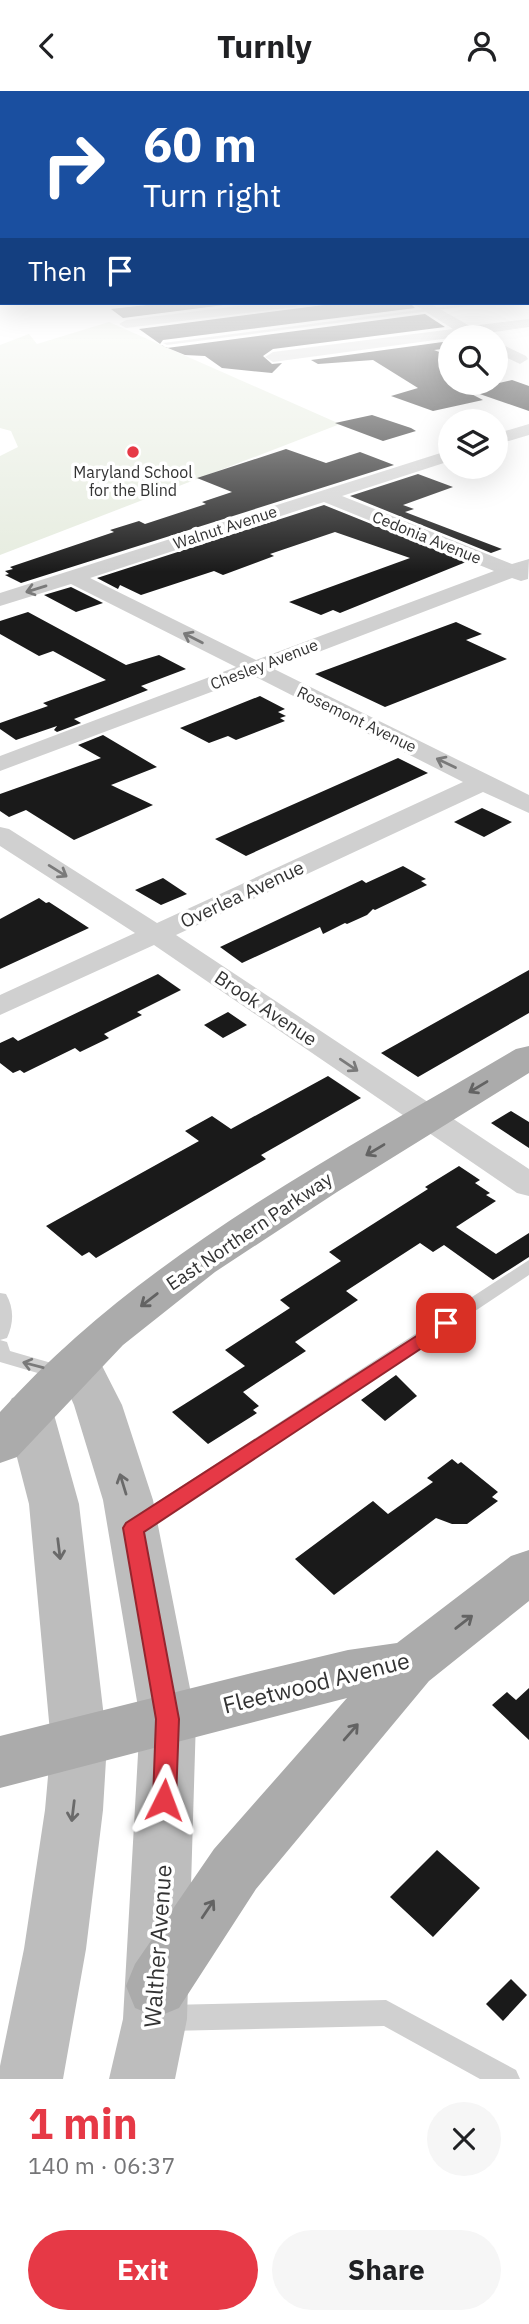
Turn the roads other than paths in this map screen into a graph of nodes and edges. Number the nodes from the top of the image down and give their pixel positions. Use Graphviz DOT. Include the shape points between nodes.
graph roads {
  1 [pos="529,429"];
  2 [pos="508,436"];
  3 [pos="438,459"];
  4 [pos="324,495"];
  5 [pos="523,572"];
  6 [pos="72,577"];
  7 [pos="0,600"];
  8 [pos="254,668"];
  9 [pos="0,764"];
  10 [pos="483,782"];
  11 [pos="526,801"];
  12 [pos="0,835"];
  13 [pos="156,934"];
  14 [pos="0,1006"];
  15 [pos="529,1057"];
  16 [pos="427,1118"];
  17 [pos="529,1185"];
  18 [pos="529,1266"];
  19 [pos="0,1299"];
  20 [pos="0,1333"];
  21 [pos="0,1347"];
  22 [pos="1,1355"];
  23 [pos="72,1368"];
  24 [pos="14,1428"];
  25 [pos="133,1528"];
  26 [pos="529,1571"];
  27 [pos="410,1664"];
  28 [pos="168,1719"];
  29 [pos="79,1743"];
  30 [pos="0,1762"];
  31 [pos="156,2003"];
  32 [pos="26,2058"];
  33 [pos="142,2079"];
  34 [pos="507,2079"];
  1 -- 2 [label="street"];
  3 -- 4 [label="street, Walnut Avenue"];
  4 -- 5 [label="street, Cedonia Avenue"];
  4 -- 6 [label="street, Walnut Avenue"];
  5 -- 8 [label="street, Chesley Avenue"];
  6 -- 7 [label="street, Walnut Avenue, one-way"];
  8 -- 6 [label="street, Rosemont Avenue, one-way"];
  8 -- 9 [label="street, Chesley Avenue"];
  10 -- 8 [label="street, Rosemont Avenue, one-way"];
  10 -- 11 [label="street, Rosemont Avenue"];
  10 -- 13 [label="street, Overlea Avenue"];
  12 -- 13 [label="street, Brook Avenue, one-way"];
  13 -- 14 [label="street, Overlea Avenue"];
  13 -- 16 [label="street, Brook Avenue, one-way"];
  15 -- 16 [label="main road, East Northern Parkway, one-way"];
  16 -- 17 [label="street, Brook Avenue"];
  16 -- 23 [label="main road, East Northern Parkway, one-way" via="200,1261 107,1333"];
  18 -- 25 [label="lane"];
  19 -- 20 [label="lane" via="4,1307"];
  21 -- 22 [label="lane"];
  23 -- 22 [label="lane, one-way"];
  23 -- 24 [label="main road, East Northern Parkway"];
  25 -- 23 [label="main road, Walther Avenue, one-way" via="99,1405"];
  24 -- 29 [label="main road, one-way" via="45,1463 54,1504"];
  25 -- 28 [label="main road, Walther Avenue"];
  27 -- 26 [label="main road, Fleetwood Avenue, one-way"];
  27 -- 28 [label="main road, Fleetwood Avenue" via="348,1674"];
  31 -- 27 [label="main road, one-way" via="235,1869"];
  28 -- 29 [label="main road, Fleetwood Avenue"];
  28 -- 31 [label="main road, Walther Avenue"];
  29 -- 30 [label="main road"];
  29 -- 32 [label="main road, one-way" via="55,1949"];
  31 -- 33 [label="main road, Walther Avenue"];
  31 -- 34 [label="lane" via="386,2013"];
}
